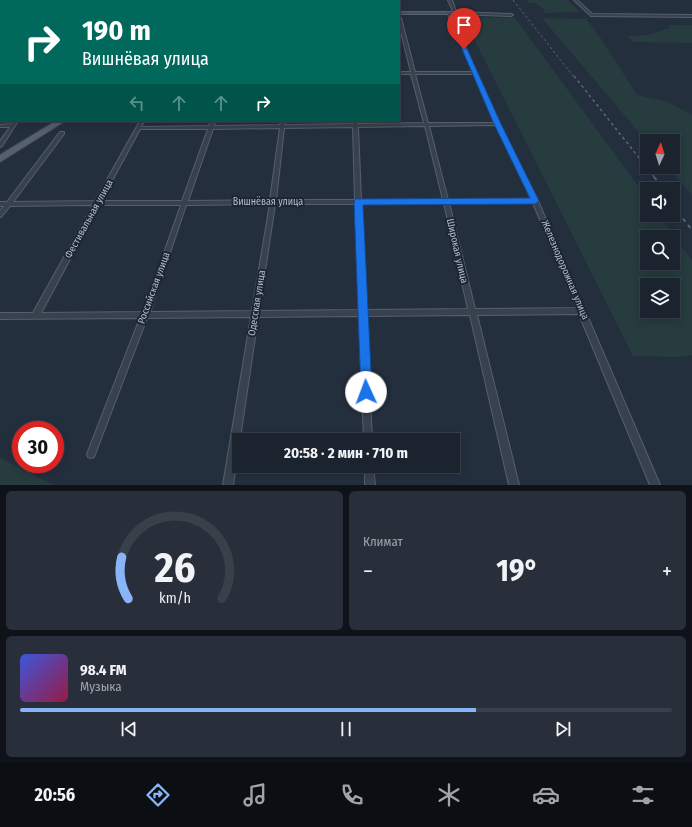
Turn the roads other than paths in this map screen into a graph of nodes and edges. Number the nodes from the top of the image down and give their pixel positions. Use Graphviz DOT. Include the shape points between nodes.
graph roads {
  1 [pos="450,0"];
  2 [pos="575,0"];
  3 [pos="400,13"];
  4 [pos="448,13"];
  5 [pos="456,13"];
  6 [pos="511,15"];
  7 [pos="692,16"];
  8 [pos="400,22"];
  9 [pos="400,73"];
  10 [pos="414,73"];
  11 [pos="475,73"];
  12 [pos="59,122"];
  13 [pos="141,122"];
  14 [pos="15,123"];
  15 [pos="355,123"];
  16 [pos="212,124"];
  17 [pos="283,124"];
  18 [pos="498,124"];
  19 [pos="426,125"];
  20 [pos="0,126"];
  21 [pos="138,128"];
  22 [pos="62,133"];
  23 [pos="0,144"];
  24 [pos="0,159"];
  25 [pos="446,201"];
  26 [pos="535,201"];
  27 [pos="273,202"];
  28 [pos="358,202"];
  29 [pos="184,203"];
  30 [pos="0,204"];
  31 [pos="9,204"];
  32 [pos="97,204"];
  33 [pos="0,215"];
  34 [pos="472,311"];
  35 [pos="582,311"];
  36 [pos="363,312"];
  37 [pos="255,313"];
  38 [pos="145,315"];
  39 [pos="0,316"];
  40 [pos="35,316"];
  41 [pos="368,433"];
  42 [pos="91,454"];
  43 [pos="369,473"];
  44 [pos="228,485"];
  45 [pos="370,485"];
  46 [pos="514,485"];
  47 [pos="655,485"];
  1 -- 5 [label="street"];
  2 -- 7 [label="street" via="591,15"];
  3 -- 4 [label="main road"];
  4 -- 5 [label="main road"];
  4 -- 11 [label="street, Железнодорожная улица"];
  5 -- 6 [label="street"];
  8 -- 10 [label="street, Широкая улица"];
  9 -- 10 [label="street"];
  10 -- 11 [label="street"];
  10 -- 19 [label="street, Широкая улица"];
  11 -- 18 [label="street, Железнодорожная улица"];
  12 -- 24 [label="main road"];
  13 -- 21 [label="street, Фестивальная улица"];
  14 -- 20 [label="street"];
  14 -- 23 [label="street"];
  15 -- 17 [label="street"];
  15 -- 19 [label="street"];
  15 -- 28 [label="street"];
  16 -- 17 [label="street"];
  16 -- 21 [label="street"];
  16 -- 29 [label="street, Российская улица"];
  17 -- 27 [label="street, Одесская улица"];
  18 -- 19 [label="street"];
  18 -- 26 [label="street, Железнодорожная улица"];
  19 -- 25 [label="street, Широкая улица"];
  21 -- 32 [label="street, Фестивальная улица"];
  22 -- 31 [label="street"];
  25 -- 26 [label="street, Вишнёвая улица"];
  25 -- 28 [label="street, Вишнёвая улица"];
  25 -- 34 [label="street, Широкая улица"];
  26 -- 35 [label="street, Железнодорожная улица"];
  27 -- 28 [label="street, Вишнёвая улица"];
  27 -- 29 [label="street, Вишнёвая улица"];
  27 -- 37 [label="street, Одесская улица"];
  28 -- 36 [label="street"];
  29 -- 32 [label="street, Вишнёвая улица"];
  29 -- 38 [label="street, Российская улица"];
  30 -- 31 [label="street, Вишнёвая улица"];
  31 -- 32 [label="street, Вишнёвая улица"];
  31 -- 33 [label="street"];
  32 -- 40 [label="street, Фестивальная улица"];
  34 -- 35 [label="street"];
  34 -- 36 [label="street"];
  34 -- 46 [label="street, Широкая улица"];
  35 -- 47 [label="street, Железнодорожная улица"];
  36 -- 37 [label="street"];
  36 -- 41 [label="street"];
  37 -- 38 [label="street"];
  37 -- 44 [label="street, Одесская улица"];
  38 -- 40 [label="street"];
  38 -- 42 [label="street, Российская улица"];
  39 -- 40 [label="street"];
  43 -- 45 [label="street"];
}
